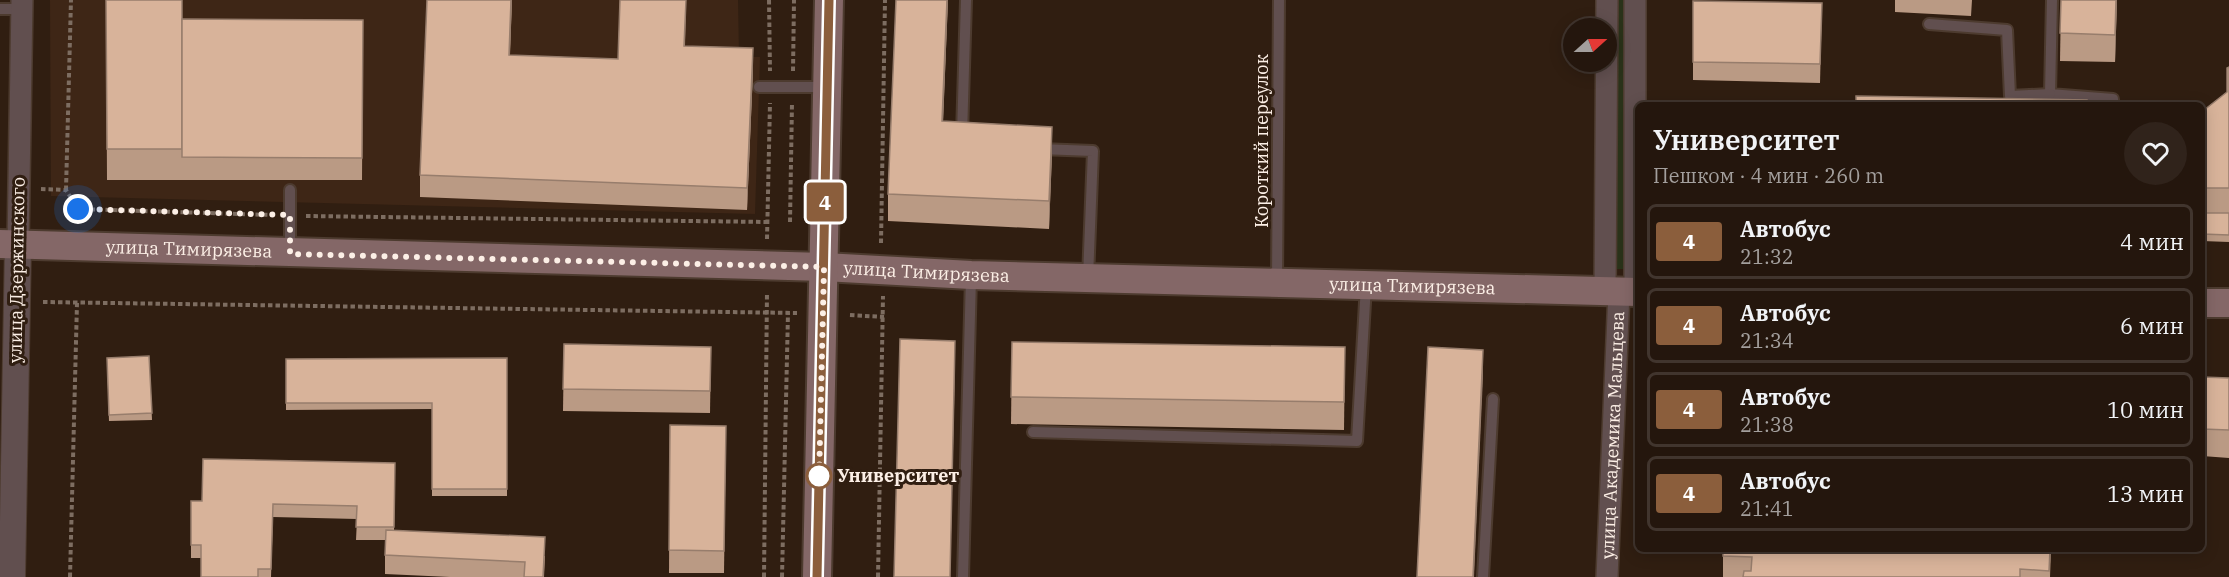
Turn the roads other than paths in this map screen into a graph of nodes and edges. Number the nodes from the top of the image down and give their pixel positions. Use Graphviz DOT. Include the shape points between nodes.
graph roads {
  1 [pos="829,0"];
  2 [pos="966,0"];
  3 [pos="1279,0"];
  4 [pos="1607,0"];
  5 [pos="1635,0"];
  6 [pos="2052,0"];
  7 [pos="22,4"];
  8 [pos="0,9"];
  9 [pos="1929,24"];
  10 [pos="759,87"];
  11 [pos="827,87"];
  12 [pos="2050,94"];
  13 [pos="2113,102"];
  14 [pos="962,147"];
  15 [pos="1033,149"];
  16 [pos="290,190"];
  17 [pos="9,244"];
  18 [pos="290,254"];
  19 [pos="824,267"];
  20 [pos="971,275"];
  21 [pos="1088,278"];
  22 [pos="1277,283"];
  23 [pos="1366,285"];
  24 [pos="1624,292"];
  25 [pos="2205,303"];
  26 [pos="2229,303"];
  27 [pos="1493,399"];
  28 [pos="1033,432"];
  29 [pos="12,577"];
  30 [pos="817,577"];
  31 [pos="963,577"];
  32 [pos="1483,577"];
  33 [pos="1607,577"];
  1 -- 11 [label="main road"];
  2 -- 14 [label="lane"];
  3 -- 22 [label="lane, Короткий переулок"];
  4 -- 24 [label="street, улица Академика Мальцева"];
  5 -- 24 [label="street"];
  6 -- 12 [label="lane"];
  7 -- 8 [label="lane"];
  7 -- 17 [label="street, улица Дзержинского" via="18,189"];
  9 -- 12 [label="lane" via="2007,30 2010,96"];
  10 -- 11 [label="lane"];
  11 -- 19 [label="main road"];
  12 -- 13 [label="lane"];
  15 -- 21 [label="lane" via="1093,151"];
  16 -- 18 [label="lane"];
  17 -- 18 [label="main road, улица Тимирязева"];
  17 -- 29 [label="street, улица Дзержинского" via="17,301"];
  18 -- 19 [label="main road, улица Тимирязева"];
  19 -- 20 [label="main road, улица Тимирязева"];
  19 -- 30 [label="main road"];
  20 -- 21 [label="main road, улица Тимирязева"];
  20 -- 31 [label="lane"];
  21 -- 22 [label="main road, улица Тимирязева"];
  22 -- 23 [label="main road, улица Тимирязева"];
  23 -- 24 [label="main road, улица Тимирязева"];
  23 -- 28 [label="lane" via="1357,441"];
  24 -- 33 [label="street, улица Академика Мальцева"];
  25 -- 26 [label="main road"];
  27 -- 32 [label="lane"];
}
